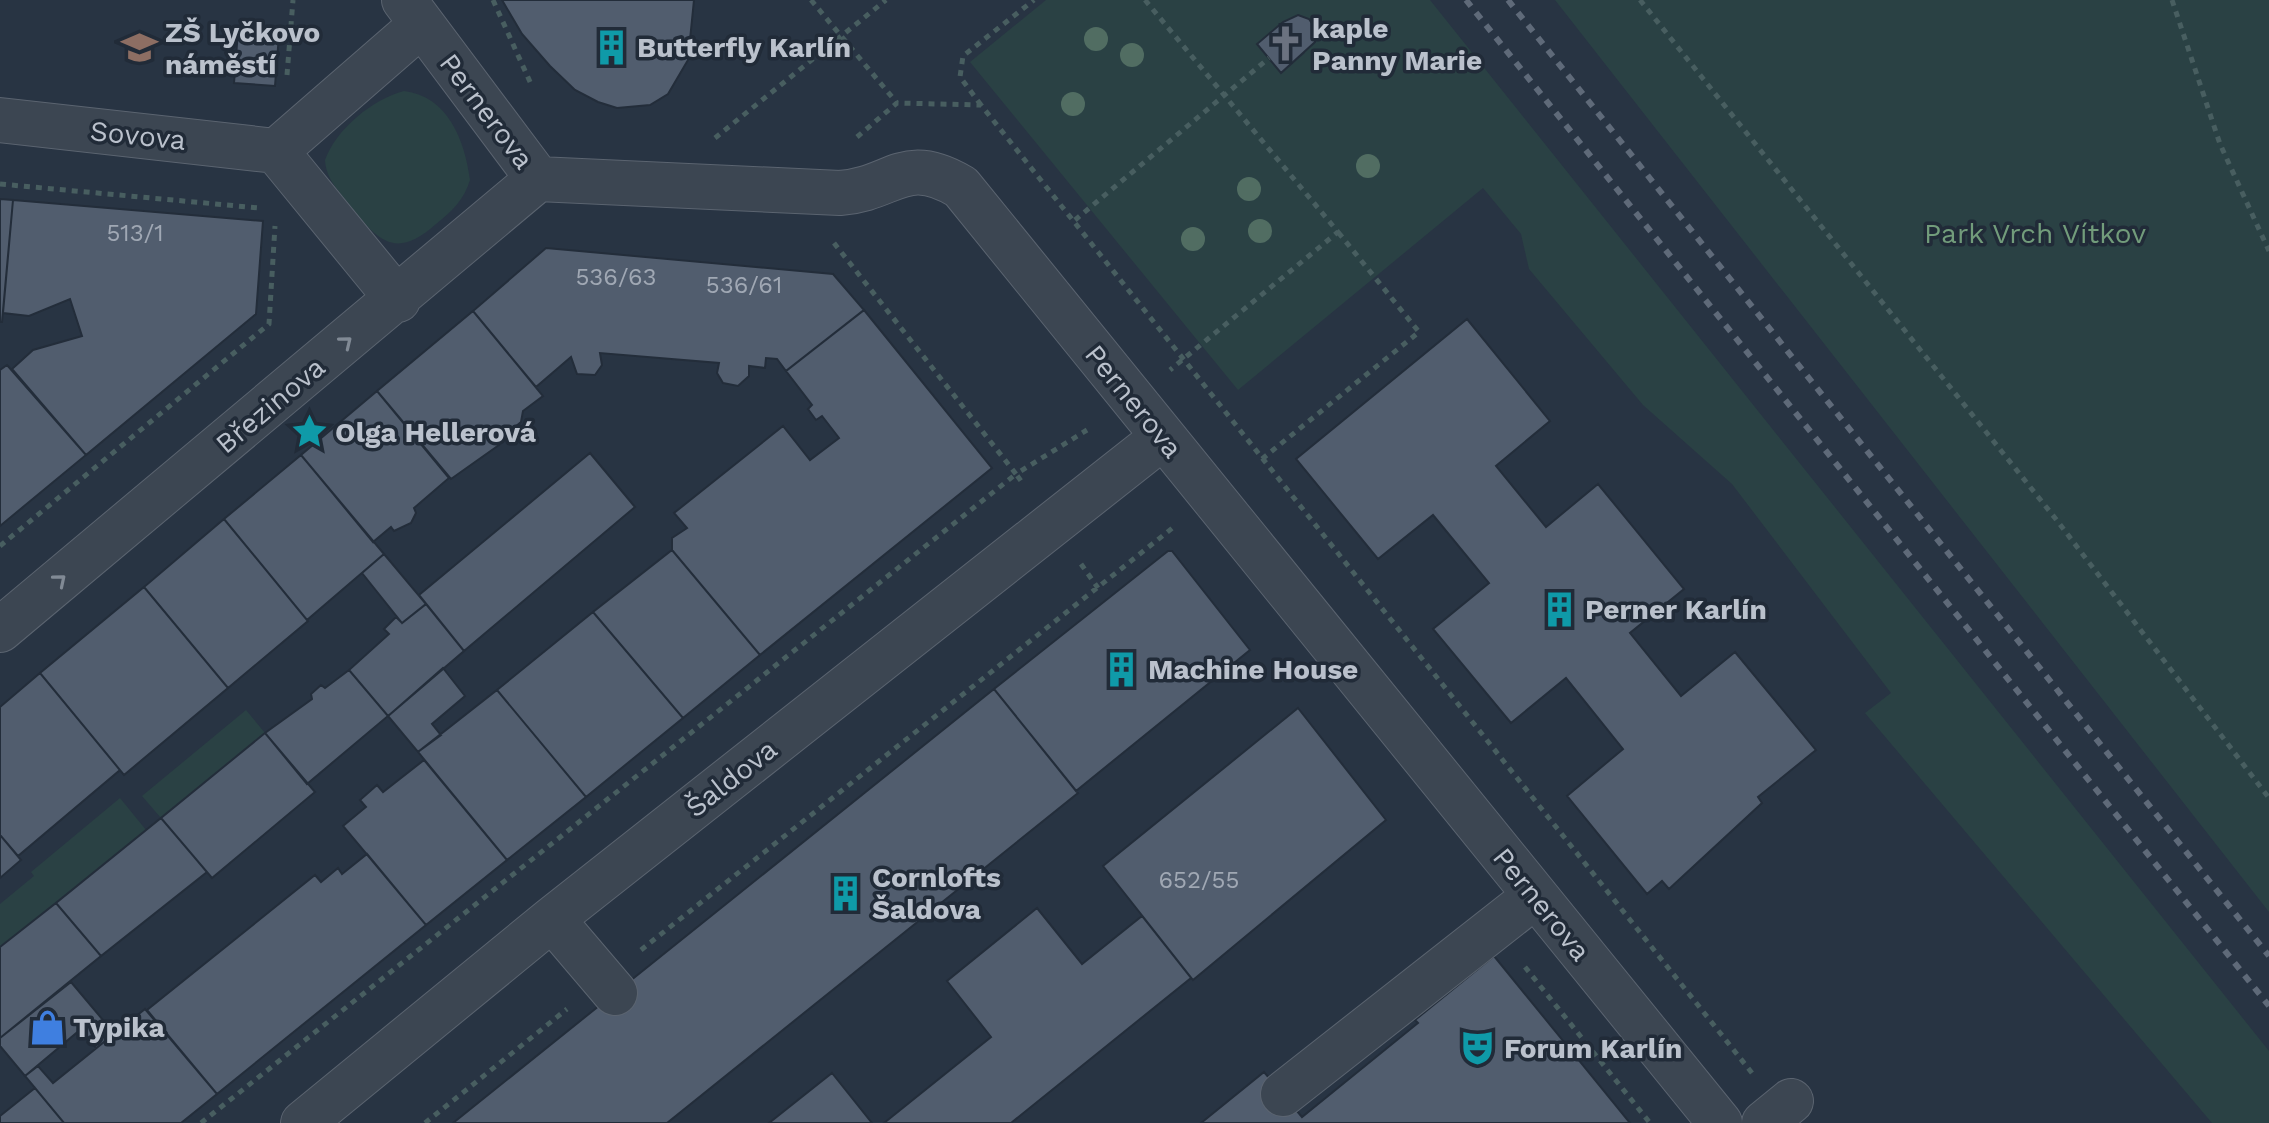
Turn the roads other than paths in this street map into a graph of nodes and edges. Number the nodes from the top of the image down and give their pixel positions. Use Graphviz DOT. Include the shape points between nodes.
graph roads {
  1 [pos="413,12"];
  2 [pos="0,120"];
  3 [pos="276,151"];
  4 [pos="538,179"];
  5 [pos="398,300"];
  6 [pos="1163,437"];
  7 [pos="0,630"];
  8 [pos="1535,896"];
  9 [pos="552,919"];
  10 [pos="609,986"];
  11 [pos="1283,1094"];
  12 [pos="303,1123"];
  13 [pos="1720,1123"];
  1 -- 3 [label="street"];
  1 -- 4 [label="street, Pernerova"];
  2 -- 3 [label="street, Sovova"];
  3 -- 5 [label="street"];
  4 -- 5 [label="street, Březinova"];
  4 -- 6 [label="street, Pernerova" via="840,193 868,188 906,171 938,173 961,187"];
  7 -- 5 [label="street, Březinova, one-way"];
  6 -- 8 [label="street, Pernerova"];
  6 -- 9 [label="street, Šaldova"];
  8 -- 11 [label="street"];
  8 -- 13 [label="street, Pernerova"];
  9 -- 10 [label="street"];
  9 -- 12 [label="street, Šaldova"];
}
